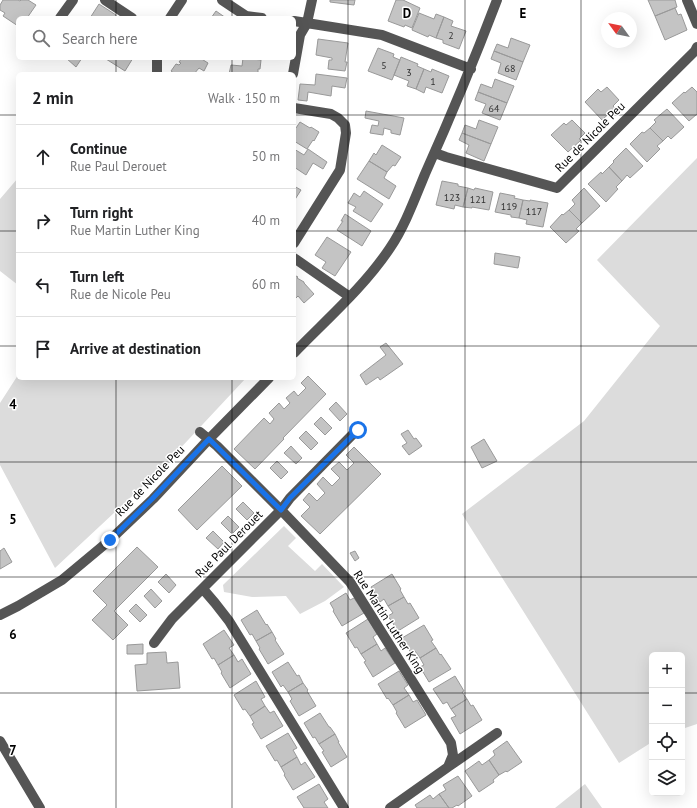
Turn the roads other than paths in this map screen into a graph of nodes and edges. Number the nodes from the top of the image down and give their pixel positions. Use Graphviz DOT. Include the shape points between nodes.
graph roads {
  1 [pos="73,0"];
  2 [pos="105,0"];
  3 [pos="182,0"];
  4 [pos="222,0"];
  5 [pos="312,0"];
  6 [pos="497,0"];
  7 [pos="687,0"];
  8 [pos="61,16"];
  9 [pos="129,16"];
  10 [pos="171,16"];
  11 [pos="246,16"];
  12 [pos="296,22"];
  13 [pos="307,23"];
  14 [pos="697,24"];
  15 [pos="697,47"];
  16 [pos="296,57"];
  17 [pos="157,60"];
  18 [pos="296,60"];
  19 [pos="471,69"];
  20 [pos="157,72"];
  21 [pos="293,72"];
  22 [pos="296,108"];
  23 [pos="435,153"];
  24 [pos="296,240"];
  25 [pos="296,259"];
  26 [pos="350,297"];
  27 [pos="296,350"];
  28 [pos="267,380"];
  29 [pos="358,430"];
  30 [pos="200,432"];
  31 [pos="209,439"];
  32 [pos="281,510"];
  33 [pos="203,589"];
  34 [pos="0,615"];
  35 [pos="154,643"];
  36 [pos="496,732"];
  37 [pos="0,741"];
  38 [pos="448,766"];
  39 [pos="40,808"];
  40 [pos="344,808"];
  41 [pos="390,808"];
  1 -- 8 [label="street"];
  2 -- 9 [label="street"];
  3 -- 10 [label="street"];
  4 -- 11 [label="street"];
  5 -- 13 [label="street"];
  6 -- 19 [label="street"];
  7 -- 14 [label="street"];
  12 -- 13 [label="street"];
  13 -- 16 [label="street" via="300,35"];
  13 -- 19 [label="street" via="382,34"];
  15 -- 23 [label="street, Rue de Nicole Peu" via="695,52 557,188"];
  17 -- 20 [label="street"];
  18 -- 21 [label="street"];
  19 -- 23 [label="street"];
  22 -- 24 [label="street" via="331,114 345,125 346,133 340,170"];
  23 -- 26 [label="street" via="391,246 376,269"];
  25 -- 26 [label="street"];
  26 -- 27 [label="street"];
  28 -- 31 [label="street, Rue de Nicole Peu"];
  29 -- 32 [label="street, Rue Paul Derouet"];
  30 -- 31 [label="street, Rue Martin Luther King"];
  31 -- 32 [label="street, Rue Martin Luther King"];
  31 -- 34 [label="street, Rue de Nicole Peu" via="110,540 62,580"];
  32 -- 33 [label="street, Rue Paul Derouet"];
  32 -- 38 [label="street, Rue Martin Luther King" via="350,582 451,743 453,755"];
  33 -- 35 [label="street, Rue Paul Derouet" via="172,619"];
  33 -- 40 [label="street" via="229,621"];
  36 -- 38 [label="street"];
  37 -- 39 [label="street"];
  38 -- 41 [label="street"];
}
